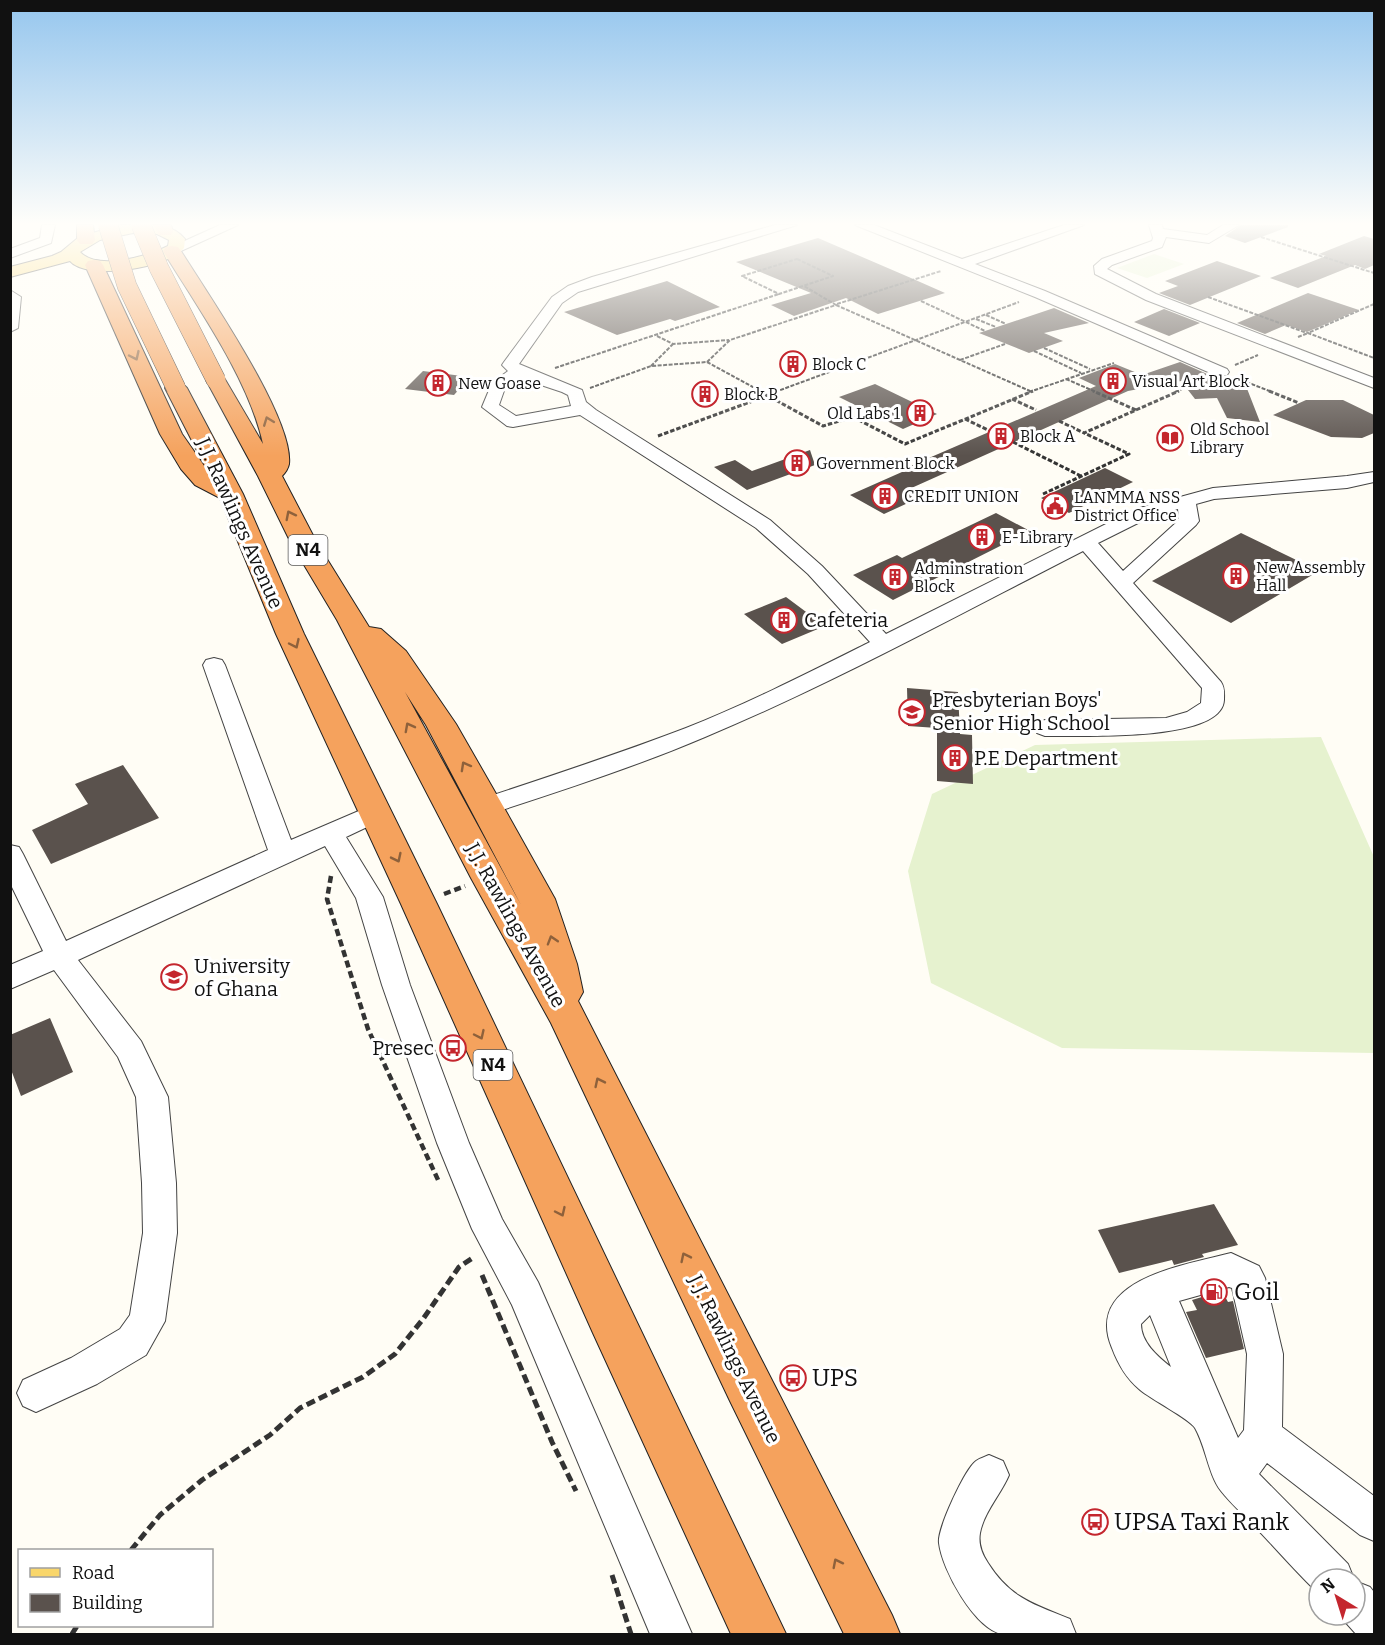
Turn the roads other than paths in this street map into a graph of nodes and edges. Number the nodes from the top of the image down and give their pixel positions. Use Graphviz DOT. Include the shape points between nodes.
graph roads {
  1 [pos="13,302"];
  2 [pos="104,302"];
  3 [pos="136,302"];
  4 [pos="176,302"];
  5 [pos="205,302"];
  6 [pos="556,302"];
  7 [pos="1058,302"];
  8 [pos="1163,302"];
  9 [pos="10,328"];
  10 [pos="1221,372"];
  11 [pos="525,374"];
  12 [pos="1374,383"];
  13 [pos="583,409"];
  14 [pos="270,476"];
  15 [pos="1374,477"];
  16 [pos="231,494"];
  17 [pos="1186,502"];
  18 [pos="1085,541"];
  19 [pos="1122,583"];
  20 [pos="351,620"];
  21 [pos="883,644"];
  22 [pos="214,665"];
  23 [pos="1045,728"];
  24 [pos="487,806"];
  25 [pos="375,813"];
  26 [pos="336,843"];
  27 [pos="10,854"];
  28 [pos="283,855"];
  29 [pos="59,956"];
  30 [pos="10,978"];
  31 [pos="568,1017"];
  32 [pos="1157,1290"];
  33 [pos="36,1393"];
  34 [pos="1207,1412"];
  35 [pos="1263,1436"];
  36 [pos="989,1475"];
  37 [pos="1234,1476"];
  38 [pos="1374,1521"];
  39 [pos="1321,1567"];
  40 [pos="873,1624"];
  41 [pos="671,1635"];
  42 [pos="759,1635"];
  43 [pos="1054,1635"];
  1 -- 9 [label="street"];
  2 -- 16 [label="highway, one-way" via="171,434 193,469 203,480"];
  3 -- 16 [label="highway, J.J. Rawlings Avenue / N4, bridge"];
  4 -- 14 [label="highway, J.J. Rawlings Avenue / N4, bridge"];
  14 -- 5 [label="highway, one-way" via="277,466 277,453 267,417"];
  6 -- 11 [label="street" via="510,365"];
  7 -- 10 [label="street"];
  8 -- 12 [label="street"];
  11 -- 13 [label="street" via="564,385 576,393"];
  11 -- 13 [label="street" via="498,386 490,407 513,422"];
  13 -- 21 [label="street" via="763,524 815,570"];
  20 -- 14 [label="highway, J.J. Rawlings Avenue / N4, one-way" via="304,543"];
  15 -- 17 [label="street" via="1213,494"];
  16 -- 25 [label="highway, J.J. Rawlings Avenue / N4, one-way" via="290,633"];
  17 -- 18 [label="street" via="1143,513"];
  17 -- 19 [label="street" via="1190,521"];
  18 -- 19 [label="street"];
  18 -- 21 [label="street"];
  19 -- 23 [label="street" via="1213,687 1212,706 1195,718 1166,725"];
  24 -- 20 [label="highway, one-way" via="441,724 396,657"];
  31 -- 20 [label="highway, J.J. Rawlings Avenue / N4, one-way" via="488,878"];
  21 -- 24 [label="street" via="697,732"];
  22 -- 28 [label="street"];
  31 -- 24 [label="highway, one-way" via="559,964 537,899"];
  25 -- 26 [label="street"];
  25 -- 42 [label="highway, J.J. Rawlings Avenue / N4, one-way"];
  26 -- 28 [label="street"];
  26 -- 41 [label="street" via="369,897 453,1143 489,1229 525,1294"];
  27 -- 29 [label="street"];
  28 -- 29 [label="street"];
  29 -- 30 [label="street"];
  29 -- 33 [label="street" via="130,1050 152,1097 160,1233 147,1321 133,1342"];
  40 -- 31 [label="highway, J.J. Rawlings Avenue / N4, one-way"];
  32 -- 34 [label="street"];
  32 -- 34 [label="street" via="1137,1302 1125,1316 1122,1328 1129,1350 1146,1374"];
  32 -- 35 [label="street" via="1231,1270 1247,1278 1265,1353"];
  34 -- 37 [label="street"];
  35 -- 37 [label="street"];
  35 -- 38 [label="street"];
  36 -- 43 [label="street" via="970,1504 958,1541 968,1569 996,1606"];
  37 -- 39 [label="street"];
}
